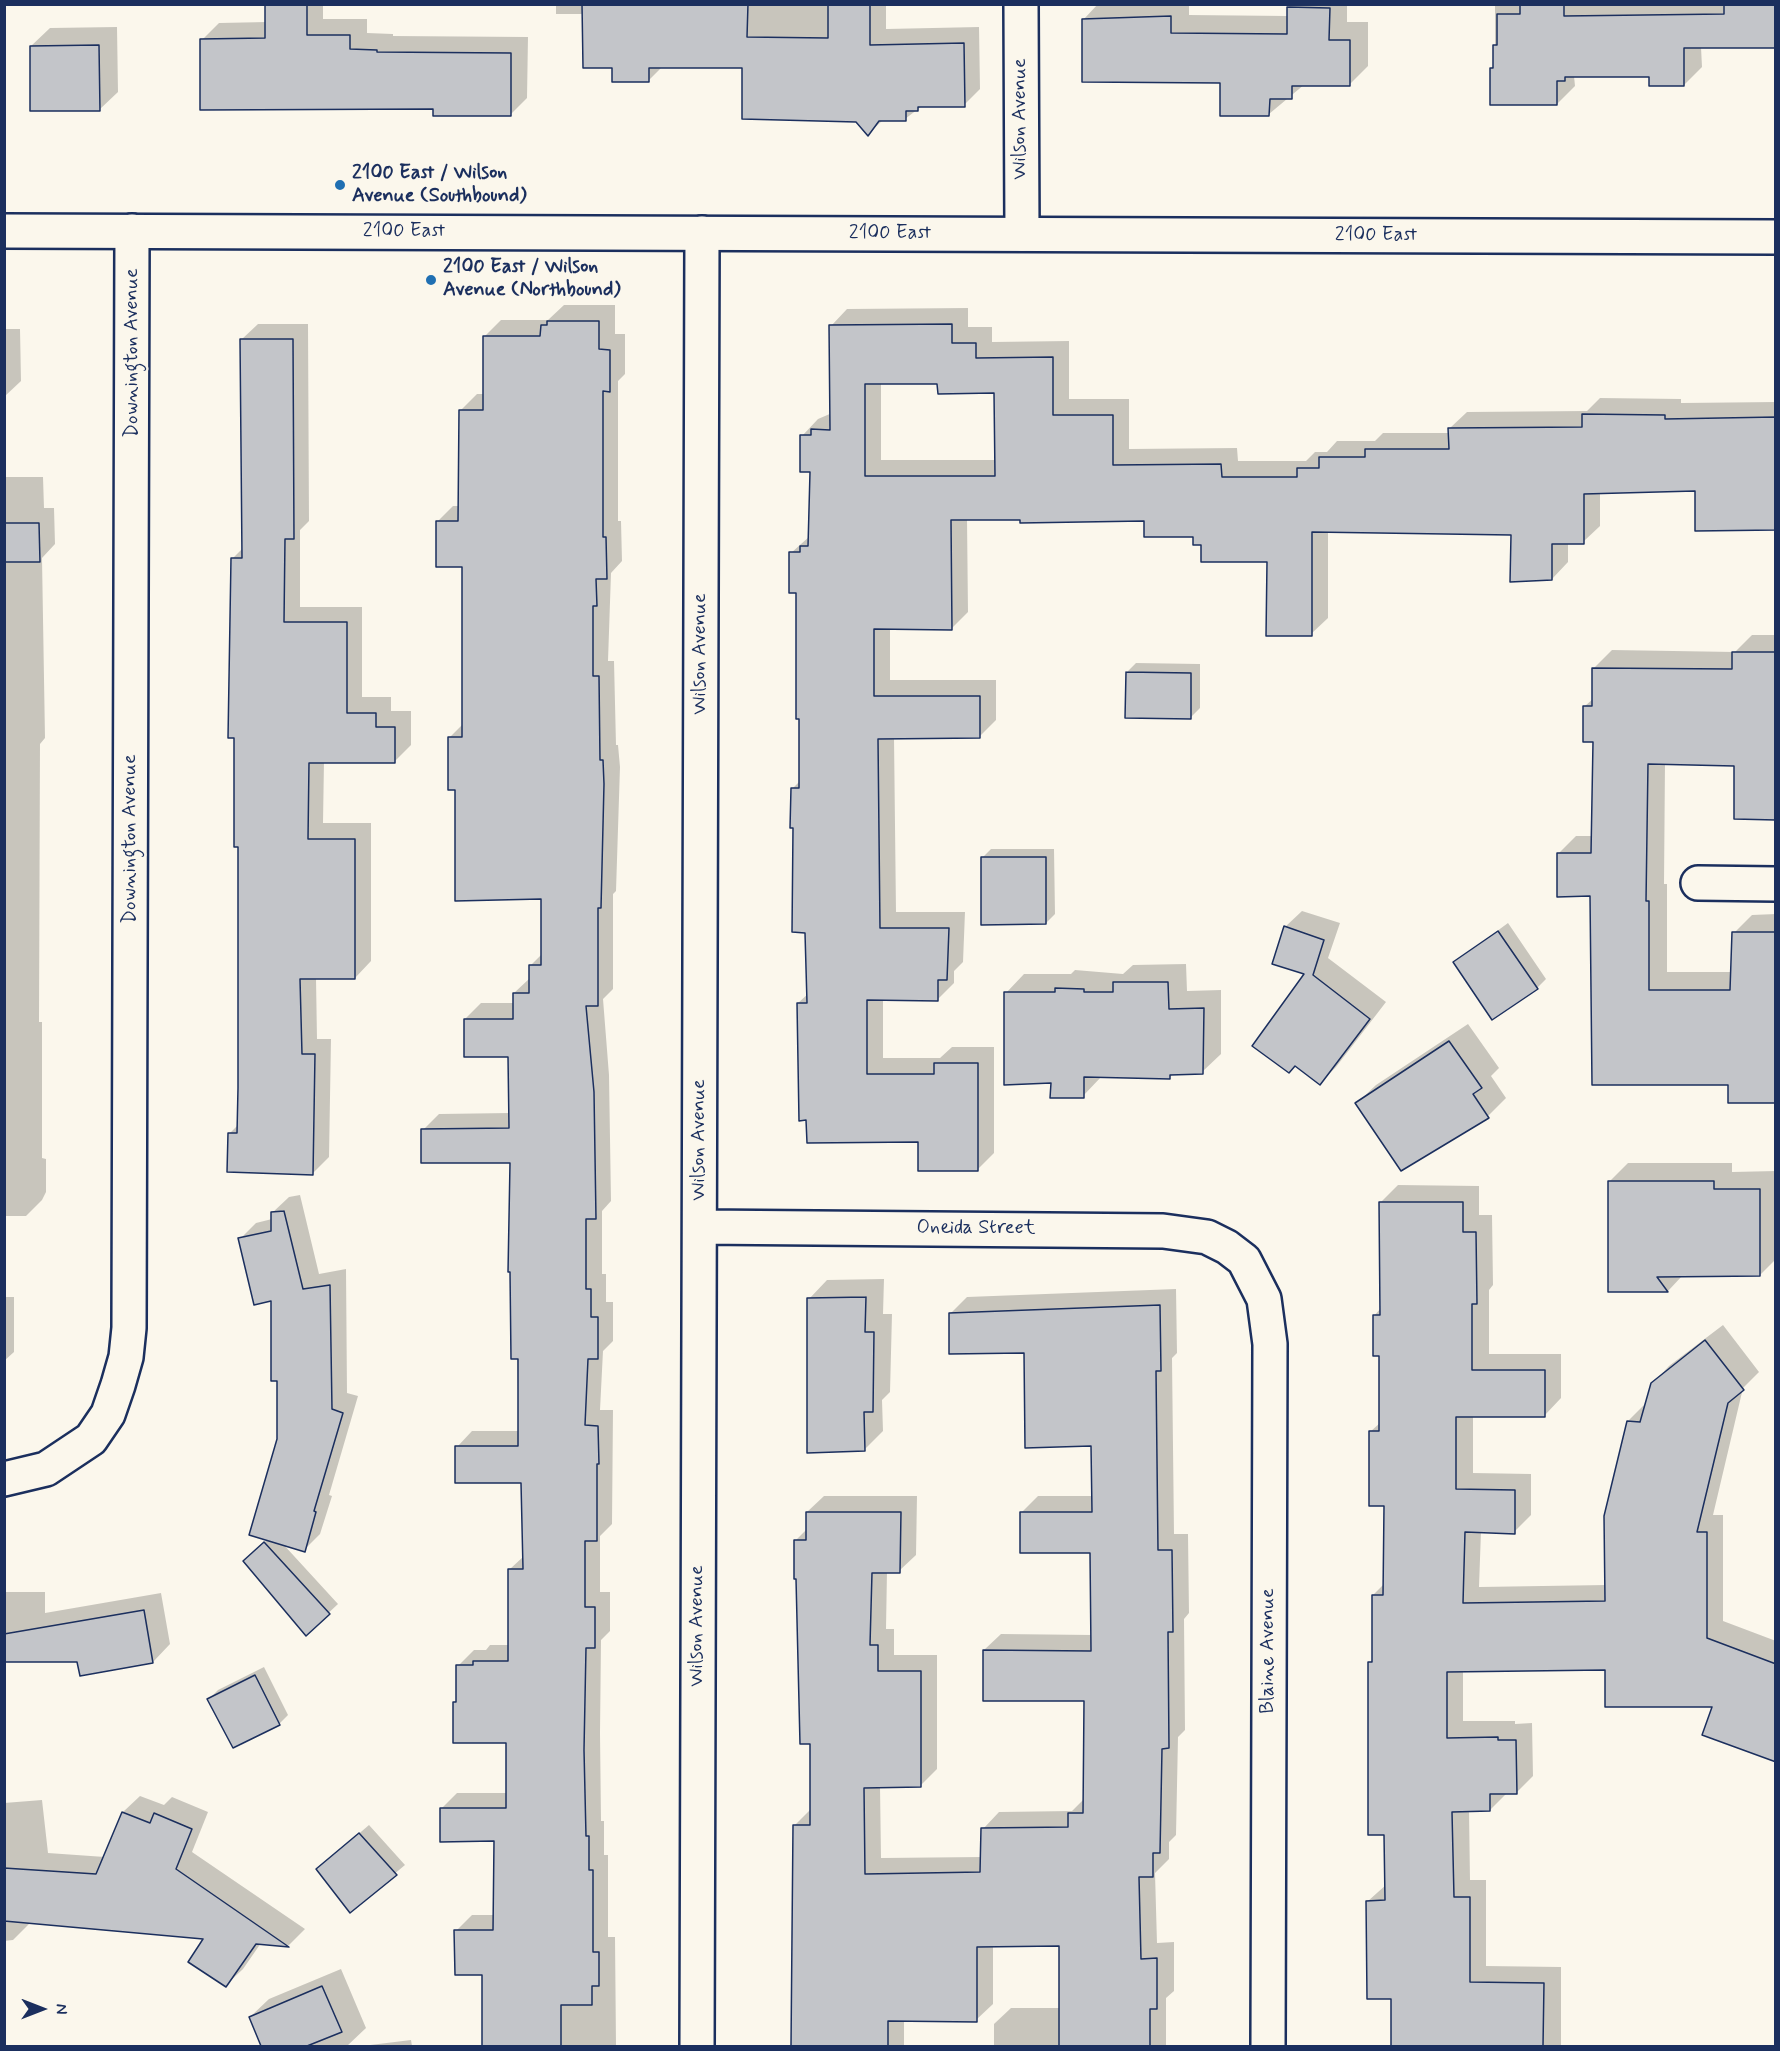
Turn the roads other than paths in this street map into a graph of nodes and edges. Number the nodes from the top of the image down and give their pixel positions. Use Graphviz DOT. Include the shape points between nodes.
graph roads {
  1 [pos="1021,4"];
  2 [pos="4,231"];
  3 [pos="132,231"];
  4 [pos="702,233"];
  5 [pos="1022,234"];
  6 [pos="1776,237"];
  7 [pos="1698,883"];
  8 [pos="1776,884"];
  9 [pos="700,1227"];
  10 [pos="1244,1260"];
  11 [pos="4,1479"];
  12 [pos="697,2046"];
  13 [pos="1268,2046"];
  1 -- 5 [label="street, Wilson Avenue"];
  2 -- 3 [label="street, 2100 East"];
  3 -- 4 [label="street, 2100 East"];
  3 -- 11 [label="street, Downington Avenue" via="126,1358 108,1413 91,1439 46,1469"];
  4 -- 5 [label="street, 2100 East"];
  4 -- 9 [label="street, Wilson Avenue"];
  5 -- 6 [label="street, 2100 East"];
  7 -- 8 [label="street"];
  9 -- 10 [label="street, Oneida Street" via="1163,1231 1207,1237"];
  9 -- 12 [label="street, Wilson Avenue"];
  10 -- 13 [label="street, Blaine Avenue" via="1264,1299 1270,1344"];
}
